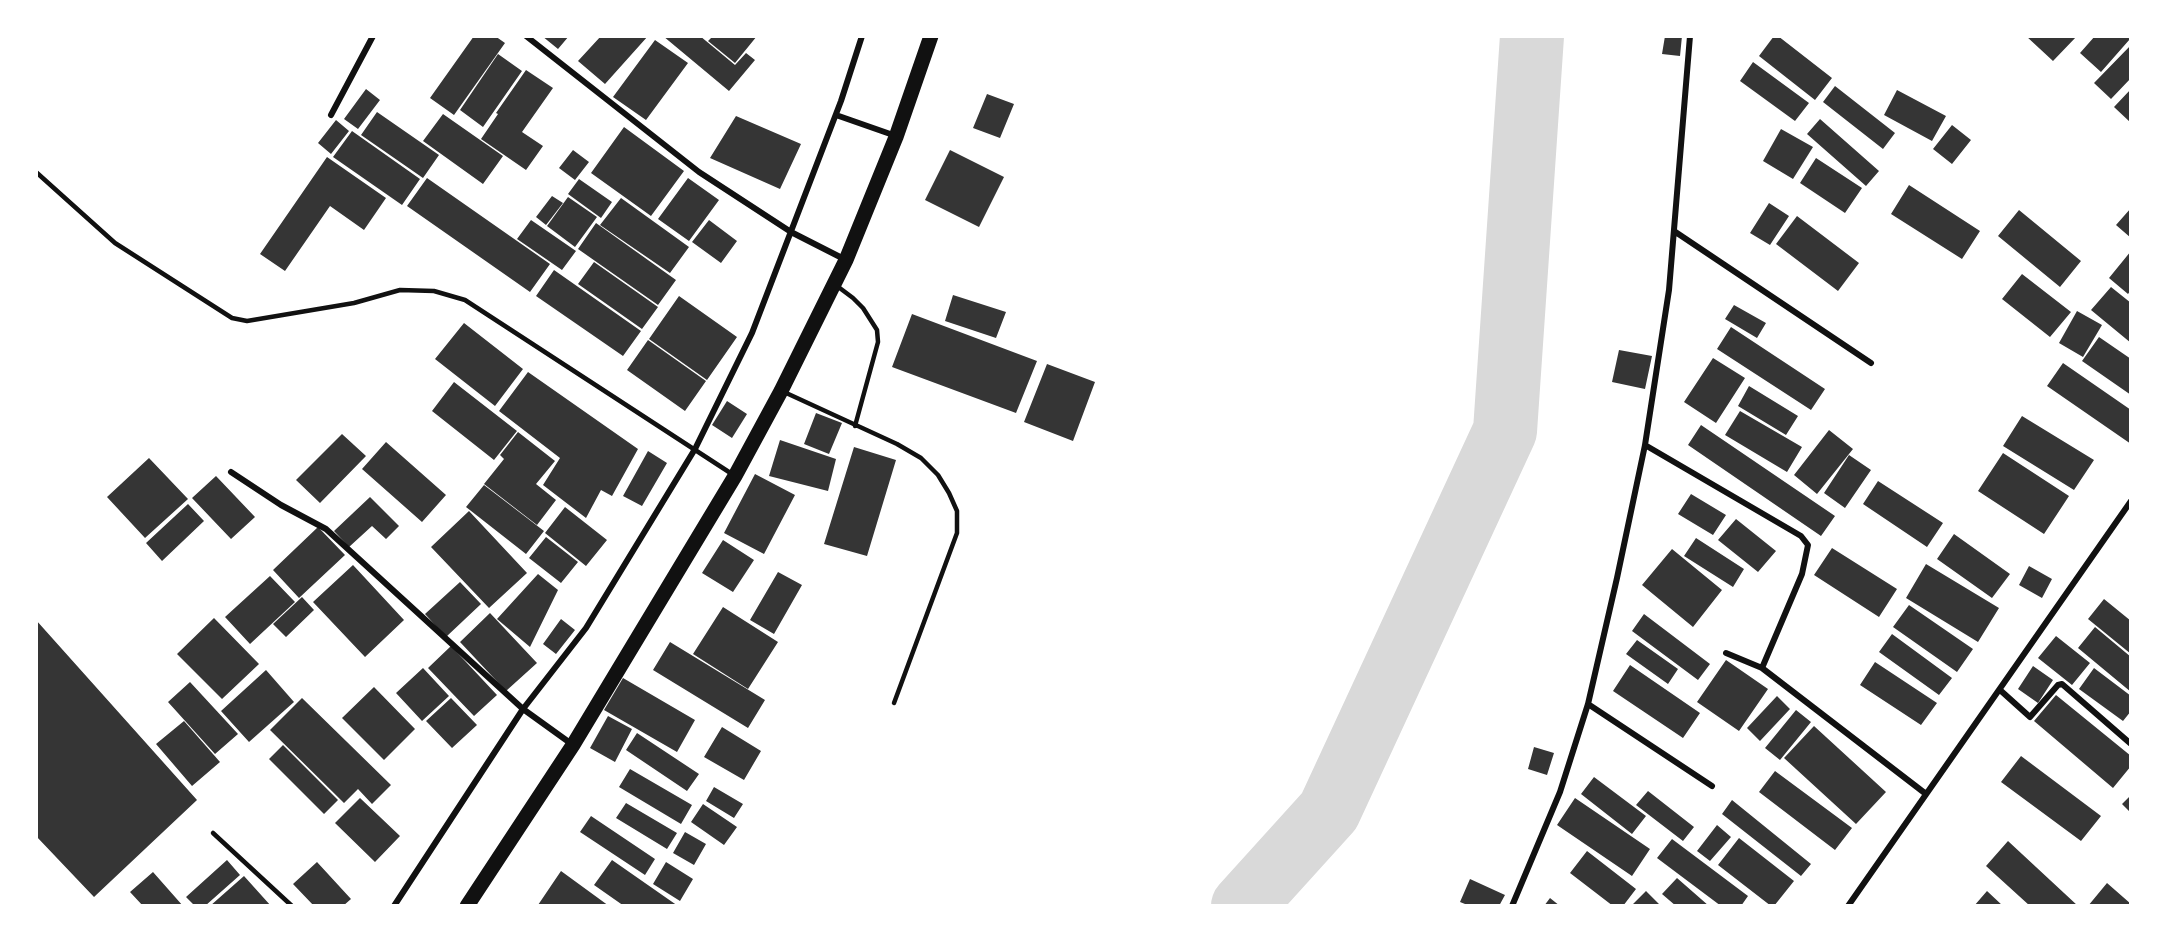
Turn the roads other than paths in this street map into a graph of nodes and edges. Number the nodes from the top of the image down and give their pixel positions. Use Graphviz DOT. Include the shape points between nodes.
graph roads {
  1 [pos="374,36"];
  2 [pos="526,36"];
  3 [pos="862,36"];
  4 [pos="931,36"];
  5 [pos="1690,36"];
  6 [pos="836,115"];
  7 [pos="331,116"];
  8 [pos="896,137"];
  9 [pos="36,172"];
  10 [pos="1674,231"];
  11 [pos="791,232"];
  12 [pos="846,260"];
  13 [pos="835,285"];
  14 [pos="1871,363"];
  15 [pos="781,391"];
  16 [pos="855,426"];
  17 [pos="1645,445"];
  18 [pos="695,449"];
  19 [pos="231,472"];
  20 [pos="735,476"];
  21 [pos="2131,501"];
  22 [pos="1726,653"];
  23 [pos="1762,668"];
  24 [pos="2000,690"];
  25 [pos="894,704"];
  26 [pos="1588,704"];
  27 [pos="523,710"];
  28 [pos="2131,744"];
  29 [pos="573,746"];
  30 [pos="1712,786"];
  31 [pos="1926,794"];
  32 [pos="213,833"];
  33 [pos="292,906"];
  34 [pos="394,906"];
  35 [pos="466,906"];
  36 [pos="1512,906"];
  37 [pos="1848,906"];
  1 -- 7 [label="street"];
  2 -- 11 [label="street" via="699,172"];
  3 -- 6 [label="street"];
  4 -- 8 [label="main road"];
  5 -- 10 [label="street"];
  6 -- 8 [label="street"];
  6 -- 11 [label="street"];
  8 -- 12 [label="main road"];
  9 -- 18 [label="lane" via="115,243 232,318 247,321 354,303 400,290 434,291 465,300"];
  10 -- 14 [label="street"];
  10 -- 17 [label="street"];
  11 -- 12 [label="street"];
  11 -- 18 [label="street" via="752,333"];
  12 -- 13 [label="main road"];
  13 -- 15 [label="main road"];
  13 -- 16 [label="lane" via="858,303 877,330 878,342"];
  15 -- 16 [label="lane"];
  15 -- 20 [label="main road"];
  16 -- 25 [label="lane" via="921,458 938,475 957,511 957,533"];
  17 -- 23 [label="street" via="1801,536 1808,545 1802,574"];
  17 -- 26 [label="street"];
  18 -- 20 [label="lane"];
  18 -- 27 [label="street" via="585,628"];
  19 -- 27 [label="street" via="280,505 327,529"];
  20 -- 29 [label="main road"];
  21 -- 24 [label="street"];
  22 -- 23 [label="street"];
  23 -- 31 [label="street"];
  24 -- 28 [label="street" via="2030,717 2062,684"];
  24 -- 31 [label="street"];
  26 -- 30 [label="street"];
  26 -- 36 [label="street" via="1560,792"];
  27 -- 29 [label="street"];
  27 -- 34 [label="street"];
  29 -- 35 [label="main road"];
  31 -- 37 [label="street"];
  32 -- 33 [label="lane"];
}
